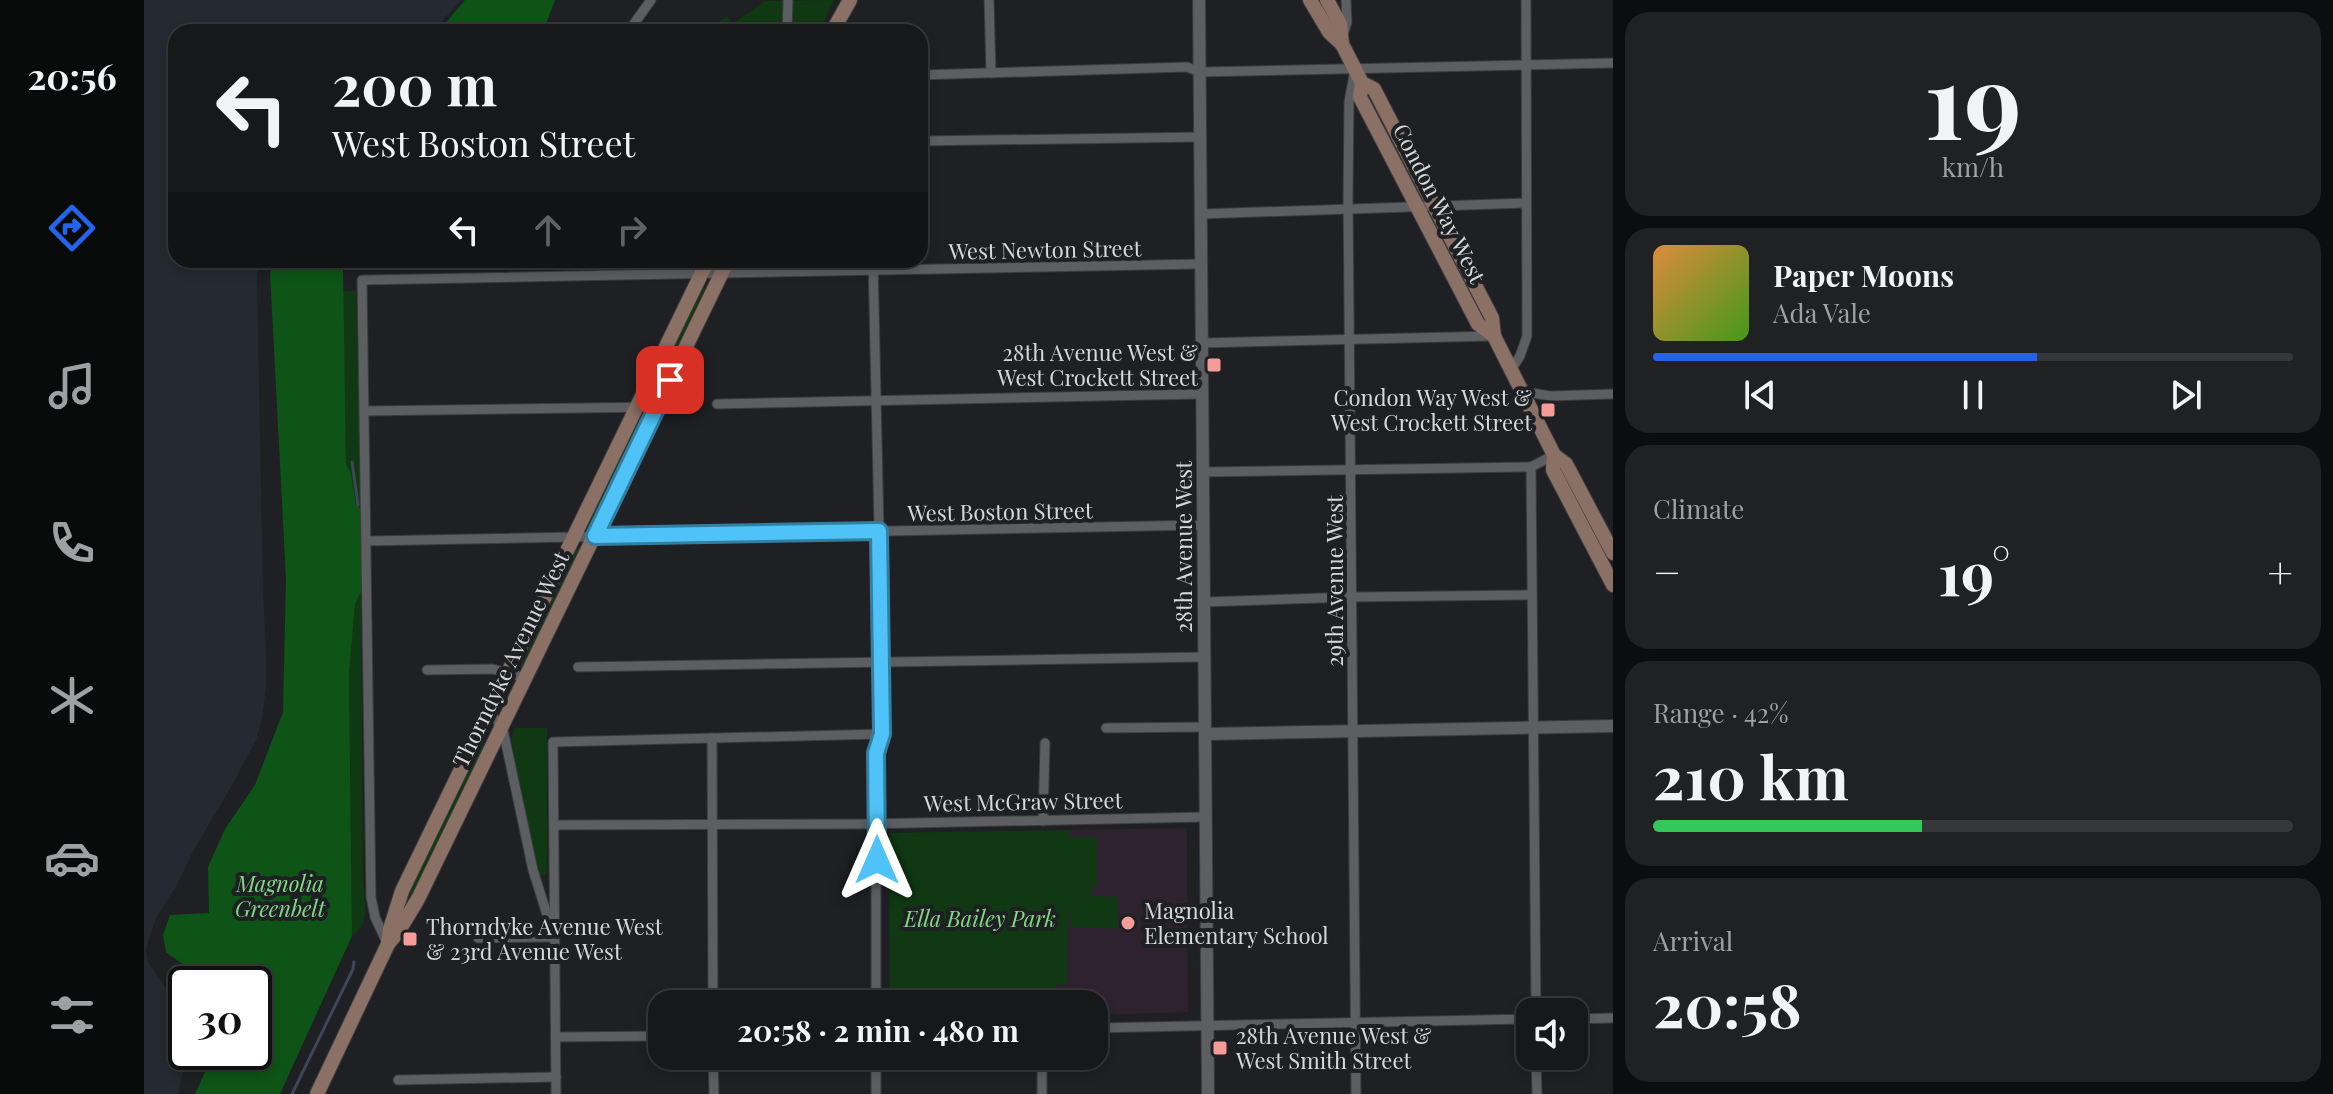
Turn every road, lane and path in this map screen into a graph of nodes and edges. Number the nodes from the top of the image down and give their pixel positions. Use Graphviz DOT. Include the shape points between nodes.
graph roads {
  1 [pos="651,0"];
  2 [pos="788,0"];
  3 [pos="850,0"];
  4 [pos="989,0"];
  5 [pos="1199,0"];
  6 [pos="1310,0"];
  7 [pos="1327,0"];
  8 [pos="1346,0"];
  9 [pos="1526,0"];
  10 [pos="634,24"];
  11 [pos="787,24"];
  12 [pos="836,24"];
  13 [pos="1342,44"];
  14 [pos="1613,63"];
  15 [pos="1527,66"];
  16 [pos="1200,72"];
  17 [pos="991,73"];
  18 [pos="928,75"];
  19 [pos="1359,76"];
  20 [pos="1200,137"];
  21 [pos="928,141"];
  22 [pos="1526,203"];
  23 [pos="1426,207"];
  24 [pos="1349,209"];
  25 [pos="1201,214"];
  26 [pos="1201,264"];
  27 [pos="928,265"];
  28 [pos="704,268"];
  29 [pos="724,268"];
  30 [pos="822,268"];
  31 [pos="873,268"];
  32 [pos="721,274"];
  33 [pos="700,275"];
  34 [pos="1494,336"];
  35 [pos="1350,340"];
  36 [pos="1202,343"];
  37 [pos="1511,370"];
  38 [pos="1521,391"];
  39 [pos="1202,394"];
  40 [pos="1613,394"];
  41 [pos="876,400"];
  42 [pos="717,404"];
  43 [pos="635,407"];
  44 [pos="657,407"];
  45 [pos="365,411"];
  46 [pos="1554,455"];
  47 [pos="1531,467"];
  48 [pos="1351,470"];
  49 [pos="1203,472"];
  50 [pos="1203,525"];
  51 [pos="879,531"];
  52 [pos="573,536"];
  53 [pos="595,536"];
  54 [pos="367,541"];
  55 [pos="1613,553"];
  56 [pos="1613,585"];
  57 [pos="1531,595"];
  58 [pos="1352,597"];
  59 [pos="1204,602"];
  60 [pos="1204,657"];
  61 [pos="882,661"];
  62 [pos="578,667"];
  63 [pos="427,670"];
  64 [pos="507,673"];
  65 [pos="526,678"];
  66 [pos="488,713"];
  67 [pos="502,725"];
  68 [pos="1613,726"];
  69 [pos="1106,728"];
  70 [pos="1533,728"];
  71 [pos="1205,730"];
  72 [pos="1353,731"];
  73 [pos="882,734"];
  74 [pos="712,738"];
  75 [pos="1045,743"];
  76 [pos="1205,817"];
  77 [pos="1043,821"];
  78 [pos="877,824"];
  79 [pos="554,825"];
  80 [pos="713,825"];
  81 [pos="554,937"];
  82 [pos="478,938"];
  83 [pos="388,944"];
  84 [pos="713,990"];
  85 [pos="876,990"];
  86 [pos="1533,998"];
  87 [pos="1516,1017"];
  88 [pos="1613,1018"];
  89 [pos="1588,1019"];
  90 [pos="1355,1022"];
  91 [pos="1207,1025"];
  92 [pos="1108,1028"];
  93 [pos="648,1036"];
  94 [pos="556,1037"];
  95 [pos="713,1070"];
  96 [pos="876,1070"];
  97 [pos="1042,1070"];
  98 [pos="1536,1070"];
  99 [pos="556,1077"];
  100 [pos="398,1080"];
  101 [pos="317,1094"];
  102 [pos="556,1094"];
  103 [pos="714,1094"];
  104 [pos="876,1094"];
  105 [pos="1042,1094"];
  106 [pos="1208,1094"];
  107 [pos="1356,1094"];
  108 [pos="1537,1094"];
  1 -- 10 [label="street"];
  2 -- 11 [label="street"];
  3 -- 12 [label="main road"];
  4 -- 17 [label="street"];
  5 -- 16 [label="street, 28th Avenue West"];
  6 -- 13 [label="main road, Condon Way West"];
  7 -- 13 [label="main road, Condon Way West" via="1340,24"];
  8 -- 13 [label="street"];
  9 -- 15 [label="street"];
  13 -- 19 [label="main road, Condon Way West"];
  14 -- 15 [label="street"];
  15 -- 19 [label="street"];
  15 -- 22 [label="street"];
  16 -- 17 [label="street" via="1187,67"];
  16 -- 19 [label="street"];
  16 -- 20 [label="street, 28th Avenue West"];
  17 -- 18 [label="street"];
  19 -- 23 [label="main road, Condon Way West" via="1374,89"];
  19 -- 24 [label="street, 29th Avenue West" via="1349,102"];
  20 -- 21 [label="street"];
  20 -- 25 [label="street, 28th Avenue West"];
  22 -- 23 [label="street"];
  22 -- 37 [label="street" via="1527,336"];
  23 -- 24 [label="street"];
  23 -- 34 [label="main road, Condon Way West" via="1492,318"];
  24 -- 25 [label="street"];
  24 -- 35 [label="street, 29th Avenue West"];
  25 -- 26 [label="street, 28th Avenue West"];
  26 -- 27 [label="street, West Newton Street"];
  26 -- 36 [label="street, 28th Avenue West"];
  28 -- 33 [label="main road, Thorndyke Avenue West"];
  29 -- 32 [label="main road, Thorndyke Avenue West"];
  30 -- 32 [label="street, West Newton Street"];
  31 -- 41 [label="street"];
  32 -- 33 [label="street, West Newton Street"];
  32 -- 44 [label="main road, Thorndyke Avenue West"];
  33 -- 43 [label="main road, Thorndyke Avenue West"];
  33 -- 45 [label="street, West Newton Street" via="362,280"];
  34 -- 35 [label="street"];
  34 -- 37 [label="main road, Condon Way West"];
  35 -- 36 [label="street"];
  35 -- 48 [label="street, 29th Avenue West"];
  36 -- 39 [label="street, 28th Avenue West"];
  37 -- 38 [label="main road, Condon Way West"];
  38 -- 40 [label="street" via="1550,396"];
  38 -- 46 [label="main road, Condon Way West"];
  39 -- 41 [label="street"];
  39 -- 49 [label="street, 28th Avenue West"];
  41 -- 42 [label="street"];
  41 -- 51 [label="street"];
  43 -- 44 [label="street"];
  43 -- 45 [label="street"];
  43 -- 52 [label="main road, Thorndyke Avenue West"];
  44 -- 53 [label="main road, Thorndyke Avenue West"];
  45 -- 54 [label="street"];
  46 -- 47 [label="street"];
  46 -- 55 [label="main road, Condon Way West" via="1566,464"];
  46 -- 56 [label="main road, Condon Way West" via="1553,470"];
  47 -- 48 [label="street"];
  47 -- 57 [label="street"];
  48 -- 49 [label="street"];
  48 -- 58 [label="street, 29th Avenue West"];
  49 -- 50 [label="street, 28th Avenue West"];
  50 -- 51 [label="street, West Boston Street"];
  50 -- 59 [label="street, 28th Avenue West"];
  51 -- 53 [label="street, West Boston Street"];
  51 -- 61 [label="street"];
  52 -- 53 [label="street, West Boston Street"];
  52 -- 54 [label="street, West Boston Street"];
  52 -- 64 [label="main road, Thorndyke Avenue West"];
  53 -- 65 [label="main road, Thorndyke Avenue West"];
  54 -- 83 [label="street" via="371,897"];
  57 -- 58 [label="street"];
  57 -- 70 [label="street"];
  58 -- 59 [label="street"];
  58 -- 72 [label="street, 29th Avenue West"];
  59 -- 60 [label="street, 28th Avenue West"];
  60 -- 61 [label="street"];
  60 -- 71 [label="street, 28th Avenue West"];
  61 -- 62 [label="street"];
  61 -- 73 [label="street"];
  63 -- 64 [label="street"];
  64 -- 65 [label="street"];
  64 -- 66 [label="main road, Thorndyke Avenue West"];
  65 -- 67 [label="main road, Thorndyke Avenue West"];
  66 -- 67 [label="street"];
  66 -- 83 [label="main road, Thorndyke Avenue West" via="402,891"];
  67 -- 81 [label="street" via="533,870"];
  67 -- 83 [label="main road, Thorndyke Avenue West" via="418,899"];
  68 -- 70 [label="street"];
  69 -- 71 [label="street"];
  70 -- 72 [label="street"];
  70 -- 86 [label="street"];
  71 -- 72 [label="street"];
  71 -- 76 [label="street, 28th Avenue West"];
  72 -- 90 [label="street, 29th Avenue West"];
  73 -- 74 [label="street"];
  73 -- 78 [label="street" via="876,753"];
  74 -- 79 [label="street" via="553,742"];
  74 -- 80 [label="street"];
  75 -- 77 [label="street"];
  76 -- 77 [label="street, West McGraw Street"];
  76 -- 91 [label="street, 28th Avenue West"];
  77 -- 78 [label="street, West McGraw Street"];
  78 -- 80 [label="street, West McGraw Street"];
  78 -- 85 [label="street"];
  79 -- 80 [label="street, West McGraw Street"];
  79 -- 81 [label="street"];
  80 -- 84 [label="street"];
  81 -- 82 [label="street"];
  81 -- 94 [label="street"];
  83 -- 101 [label="main road, Thorndyke Avenue West"];
  87 -- 90 [label="street"];
  88 -- 89 [label="street"];
  90 -- 91 [label="street"];
  90 -- 107 [label="street, 29th Avenue West"];
  91 -- 92 [label="street"];
  91 -- 106 [label="street, 28th Avenue West"];
  93 -- 94 [label="street"];
  94 -- 99 [label="street"];
  95 -- 103 [label="street"];
  96 -- 104 [label="street"];
  97 -- 105 [label="street"];
  98 -- 108 [label="street"];
  99 -- 100 [label="street"];
  99 -- 102 [label="street"];
}
